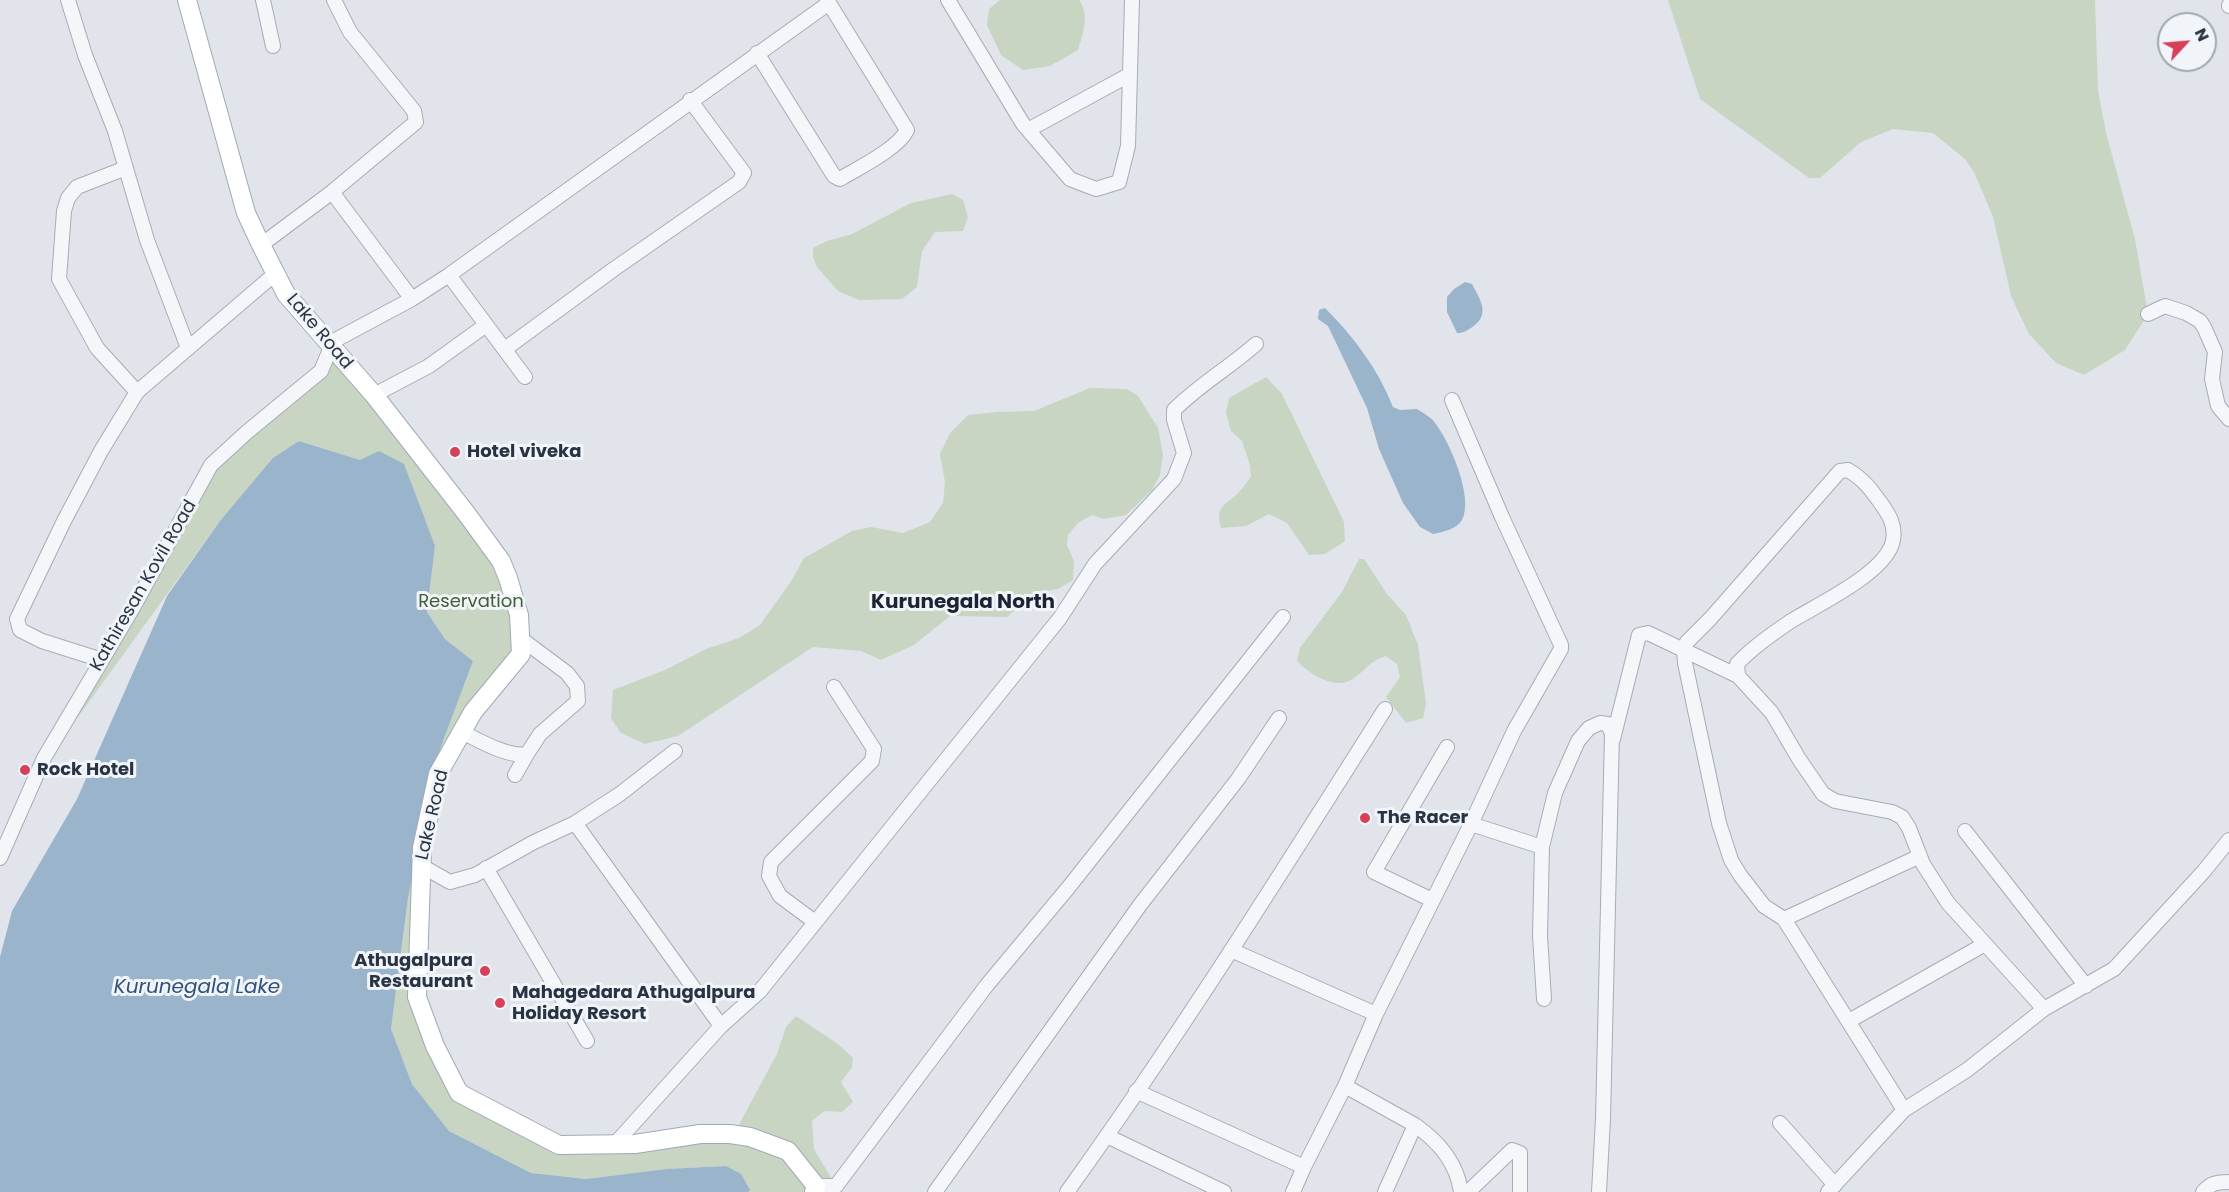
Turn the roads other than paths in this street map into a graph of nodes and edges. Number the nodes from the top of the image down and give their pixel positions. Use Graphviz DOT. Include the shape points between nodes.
graph roads {
  1 [pos="68,0"];
  2 [pos="187,0"];
  3 [pos="263,0"];
  4 [pos="334,0"];
  5 [pos="948,0"];
  6 [pos="1132,0"];
  7 [pos="828,1"];
  8 [pos="273,46"];
  9 [pos="758,53"];
  10 [pos="1129,75"];
  11 [pos="690,100"];
  12 [pos="1028,130"];
  13 [pos="126,168"];
  14 [pos="332,192"];
  15 [pos="261,245"];
  16 [pos="276,273"];
  17 [pos="449,276"];
  18 [pos="412,298"];
  19 [pos="2148,314"];
  20 [pos="486,326"];
  21 [pos="1256,344"];
  22 [pos="329,345"];
  23 [pos="188,348"];
  24 [pos="505,349"];
  25 [pos="525,376"];
  26 [pos="137,392"];
  27 [pos="374,395"];
  28 [pos="1452,400"];
  29 [pos="2229,419"];
  30 [pos="1283,617"];
  31 [pos="520,638"];
  32 [pos="1684,651"];
  33 [pos="102,660"];
  34 [pos="1738,676"];
  35 [pos="834,687"];
  36 [pos="1385,709"];
  37 [pos="1279,718"];
  38 [pos="462,732"];
  39 [pos="1612,744"];
  40 [pos="1447,747"];
  41 [pos="675,751"];
  42 [pos="527,754"];
  43 [pos="515,775"];
  44 [pos="575,823"];
  45 [pos="1470,824"];
  46 [pos="1965,831"];
  47 [pos="2229,840"];
  48 [pos="1542,847"];
  49 [pos="1920,856"];
  50 [pos="0,858"];
  51 [pos="420,865"];
  52 [pos="486,868"];
  53 [pos="1432,900"];
  54 [pos="1784,919"];
  55 [pos="815,922"];
  56 [pos="1985,944"];
  57 [pos="1231,950"];
  58 [pos="2086,986"];
  59 [pos="1544,999"];
  60 [pos="2044,1009"];
  61 [pos="1376,1014"];
  62 [pos="1849,1021"];
  63 [pos="721,1026"];
  64 [pos="587,1041"];
  65 [pos="1346,1086"];
  66 [pos="1136,1091"];
  67 [pos="1904,1110"];
  68 [pos="1780,1123"];
  69 [pos="1415,1125"];
  70 [pos="1107,1136"];
  71 [pos="614,1145"];
  72 [pos="1304,1167"];
  73 [pos="2229,1182"];
  74 [pos="1832,1188"];
  75 [pos="815,1189"];
  76 [pos="841,1189"];
  77 [pos="2209,1190"];
  78 [pos="935,1192"];
  79 [pos="1067,1192"];
  80 [pos="1224,1192"];
  81 [pos="1293,1192"];
  82 [pos="1385,1192"];
  83 [pos="1461,1192"];
  84 [pos="1468,1192"];
  85 [pos="1520,1192"];
  86 [pos="1599,1192"];
  1 -- 13 [label="street"];
  2 -- 15 [label="main road, Lake Road" via="246,213"];
  3 -- 8 [label="street"];
  4 -- 14 [label="street" via="350,32 414,111 416,122"];
  5 -- 12 [label="street"];
  6 -- 10 [label="street"];
  7 -- 9 [label="street"];
  7 -- 9 [label="street" via="907,130 903,137 840,179 834,176"];
  9 -- 11 [label="street"];
  10 -- 12 [label="street"];
  10 -- 12 [label="street" via="1128,146 1119,182 1096,189 1070,180"];
  11 -- 17 [label="street"];
  11 -- 24 [label="street" via="744,173 739,182"];
  13 -- 23 [label="street" via="147,240"];
  13 -- 26 [label="street" via="77,187 68,198 59,279 97,348"];
  14 -- 15 [label="street"];
  14 -- 18 [label="street"];
  15 -- 16 [label="main road, Lake Road"];
  16 -- 22 [label="main road, Lake Road" via="286,294"];
  16 -- 23 [label="street"];
  17 -- 18 [label="street"];
  17 -- 20 [label="street"];
  18 -- 22 [label="street"];
  19 -- 29 [label="street" via="2165,306 2200,321 2215,352 2212,379 2218,406"];
  20 -- 24 [label="street"];
  20 -- 27 [label="street" via="429,366"];
  21 -- 55 [label="street" via="1174,410 1184,453 1174,479 1095,564 1060,618"];
  22 -- 27 [label="main road, Lake Road"];
  22 -- 33 [label="street, Kathiresan Kovil Road" via="321,371 211,465"];
  23 -- 26 [label="street"];
  24 -- 25 [label="street"];
  26 -- 33 [label="street" via="90,471 17,619 20,630 42,641"];
  27 -- 31 [label="main road, Lake Road" via="501,561 519,615"];
  28 -- 45 [label="street" via="1561,645"];
  30 -- 76 [label="street" via="987,985"];
  31 -- 38 [label="main road, Lake Road" via="521,654 472,712"];
  31 -- 42 [label="street" via="567,673 577,686 578,701 540,734"];
  32 -- 34 [label="street"];
  32 -- 34 [label="street" via="1687,642 1840,471 1848,470 1865,481 1892,520 1893,540 1886,555 1855,584 1749,651 1737,664"];
  32 -- 39 [label="street" via="1648,633 1639,635"];
  32 -- 54 [label="street" via="1719,823 1731,860 1764,906"];
  33 -- 50 [label="street, Kathiresan Kovil Road" via="44,758"];
  34 -- 49 [label="street" via="1772,712 1823,794 1835,801 1902,817"];
  35 -- 55 [label="street" via="874,749 872,761 771,862 769,876 780,896"];
  36 -- 57 [label="street"];
  37 -- 78 [label="street"];
  38 -- 42 [label="street" via="519,756"];
  38 -- 51 [label="main road, Lake Road" via="438,774"];
  39 -- 48 [label="street" via="1608,724 1600,723 1589,728 1578,741 1555,793"];
  39 -- 86 [label="street"];
  40 -- 53 [label="street" via="1374,872"];
  41 -- 44 [label="street"];
  42 -- 43 [label="street"];
  44 -- 52 [label="street"];
  44 -- 63 [label="street"];
  45 -- 48 [label="street"];
  45 -- 53 [label="street"];
  46 -- 58 [label="street"];
  47 -- 58 [label="street" via="2114,969"];
  48 -- 59 [label="street" via="1540,936"];
  49 -- 54 [label="street"];
  49 -- 56 [label="street" via="1948,903"];
  51 -- 52 [label="street" via="450,882"];
  51 -- 71 [label="main road, Lake Road" via="417,997 435,1046 459,1093 559,1145"];
  52 -- 64 [label="street"];
  53 -- 61 [label="street"];
  54 -- 62 [label="street"];
  55 -- 63 [label="street" via="760,991"];
  56 -- 60 [label="street"];
  56 -- 62 [label="street"];
  57 -- 61 [label="street"];
  57 -- 66 [label="street"];
  58 -- 60 [label="street"];
  60 -- 67 [label="street" via="1967,1070"];
  61 -- 65 [label="street"];
  62 -- 67 [label="street"];
  63 -- 71 [label="street"];
  65 -- 69 [label="street"];
  65 -- 72 [label="street"];
  66 -- 70 [label="street"];
  66 -- 72 [label="street"];
  67 -- 74 [label="street"];
  68 -- 74 [label="street"];
  69 -- 82 [label="street"];
  69 -- 83 [label="street" via="1451,1161"];
  70 -- 79 [label="street"];
  70 -- 80 [label="street"];
  71 -- 75 [label="main road, Lake Road" via="700,1134 750,1137 788,1151"];
  72 -- 81 [label="street"];
  73 -- 77 [label="street" via="2217,1182"];
  75 -- 76 [label="street"];
  84 -- 85 [label="street" via="1512,1150 1521,1153"];
}
